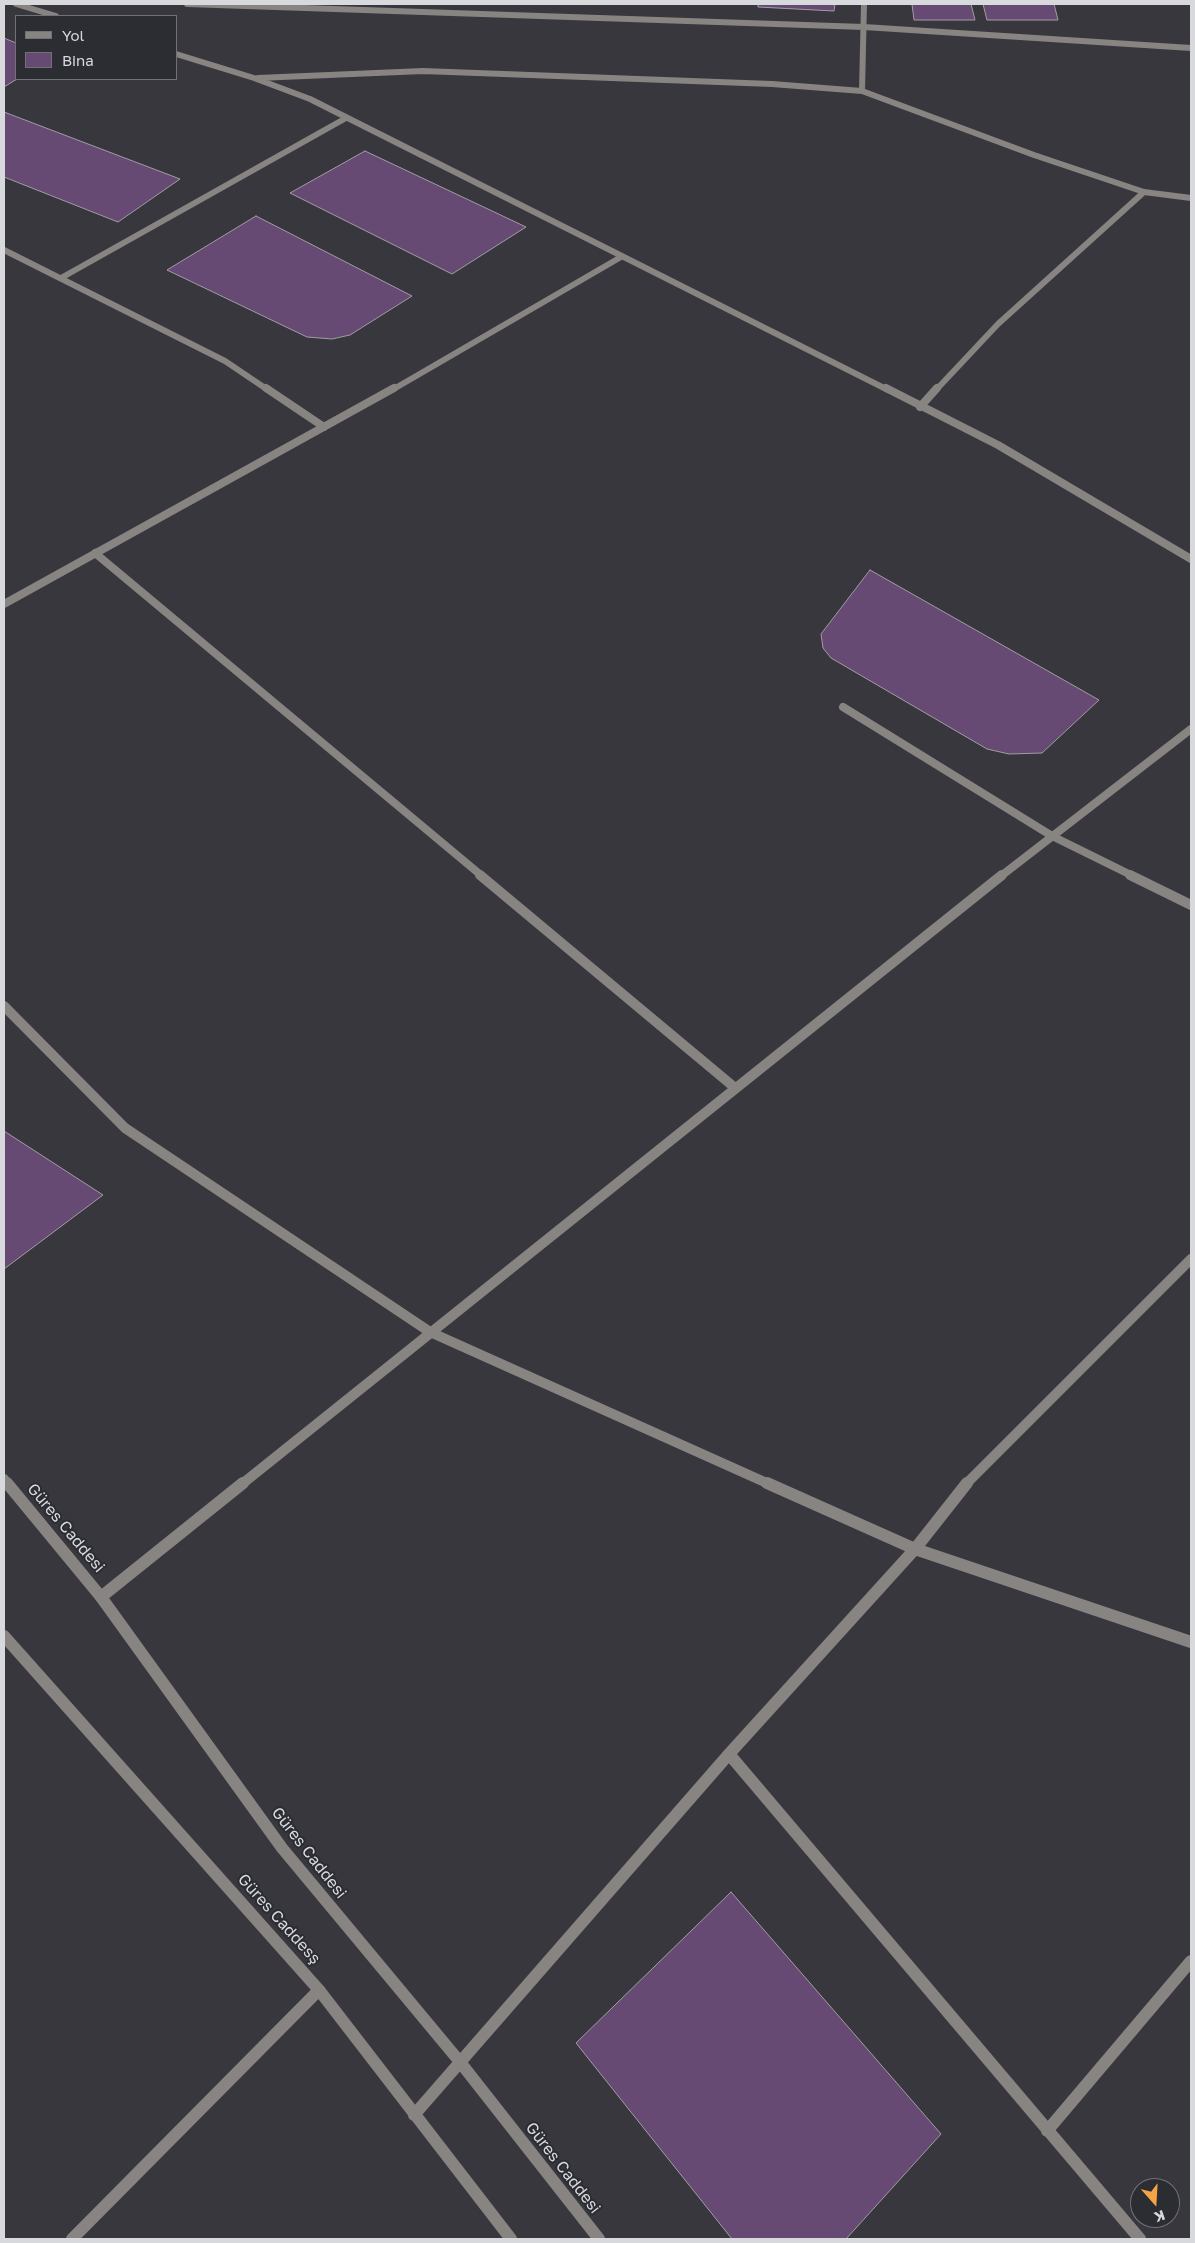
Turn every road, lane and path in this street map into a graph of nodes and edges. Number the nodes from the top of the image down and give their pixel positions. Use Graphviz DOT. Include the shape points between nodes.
graph roads {
  1 [pos="16,4"];
  2 [pos="187,4"];
  3 [pos="864,4"];
  4 [pos="348,6"];
  5 [pos="53,15"];
  6 [pos="864,26"];
  7 [pos="1191,48"];
  8 [pos="178,55"];
  9 [pos="254,78"];
  10 [pos="862,91"];
  11 [pos="346,118"];
  12 [pos="1144,192"];
  13 [pos="1191,198"];
  14 [pos="4,250"];
  15 [pos="621,257"];
  16 [pos="60,278"];
  17 [pos="920,406"];
  18 [pos="324,427"];
  19 [pos="95,553"];
  20 [pos="1191,559"];
  21 [pos="4,604"];
  22 [pos="843,706"];
  23 [pos="1191,729"];
  24 [pos="1052,836"];
  25 [pos="1191,905"];
  26 [pos="4,1006"];
  27 [pos="734,1087"];
  28 [pos="1191,1259"];
  29 [pos="430,1332"];
  30 [pos="4,1478"];
  31 [pos="914,1549"];
  32 [pos="102,1597"];
  33 [pos="4,1636"];
  34 [pos="1191,1642"];
  35 [pos="729,1754"];
  36 [pos="1191,1961"];
  37 [pos="319,1990"];
  38 [pos="460,2062"];
  39 [pos="414,2115"];
  40 [pos="1047,2131"];
  41 [pos="72,2239"];
  42 [pos="511,2239"];
  43 [pos="599,2239"];
  44 [pos="1140,2239"];
  1 -- 5 [label="street"];
  2 -- 4 [label="street"];
  3 -- 6 [label="street"];
  4 -- 6 [label="street"];
  6 -- 7 [label="street"];
  6 -- 10 [label="street"];
  8 -- 9 [label="street"];
  9 -- 10 [label="street" via="423,71 772,84"];
  9 -- 11 [label="street"];
  10 -- 12 [label="street"];
  11 -- 15 [label="street"];
  11 -- 16 [label="street"];
  12 -- 13 [label="street"];
  12 -- 17 [label="street" via="998,324"];
  14 -- 16 [label="street"];
  15 -- 17 [label="street"];
  15 -- 18 [label="street"];
  16 -- 18 [label="street" via="225,361"];
  17 -- 20 [label="street" via="998,445"];
  18 -- 19 [label="street"];
  19 -- 21 [label="street"];
  19 -- 27 [label="street"];
  22 -- 24 [label="street"];
  23 -- 24 [label="street"];
  24 -- 25 [label="street"];
  24 -- 27 [label="street"];
  26 -- 29 [label="street" via="125,1128"];
  27 -- 29 [label="street"];
  28 -- 31 [label="street" via="970,1479"];
  29 -- 31 [label="street"];
  29 -- 32 [label="street"];
  30 -- 32 [label="street, Güres Caddesi"];
  31 -- 34 [label="street"];
  31 -- 35 [label="street"];
  32 -- 38 [label="street, Güres Caddesi" via="282,1848"];
  33 -- 37 [label="street, Güres Caddesş"];
  35 -- 38 [label="street"];
  35 -- 40 [label="street"];
  36 -- 40 [label="street"];
  37 -- 39 [label="street, Güres Caddesş"];
  37 -- 41 [label="street"];
  38 -- 39 [label="street"];
  38 -- 43 [label="street, Güres Caddesi"];
  39 -- 42 [label="street, Güres Caddesş"];
  40 -- 44 [label="street"];
}
